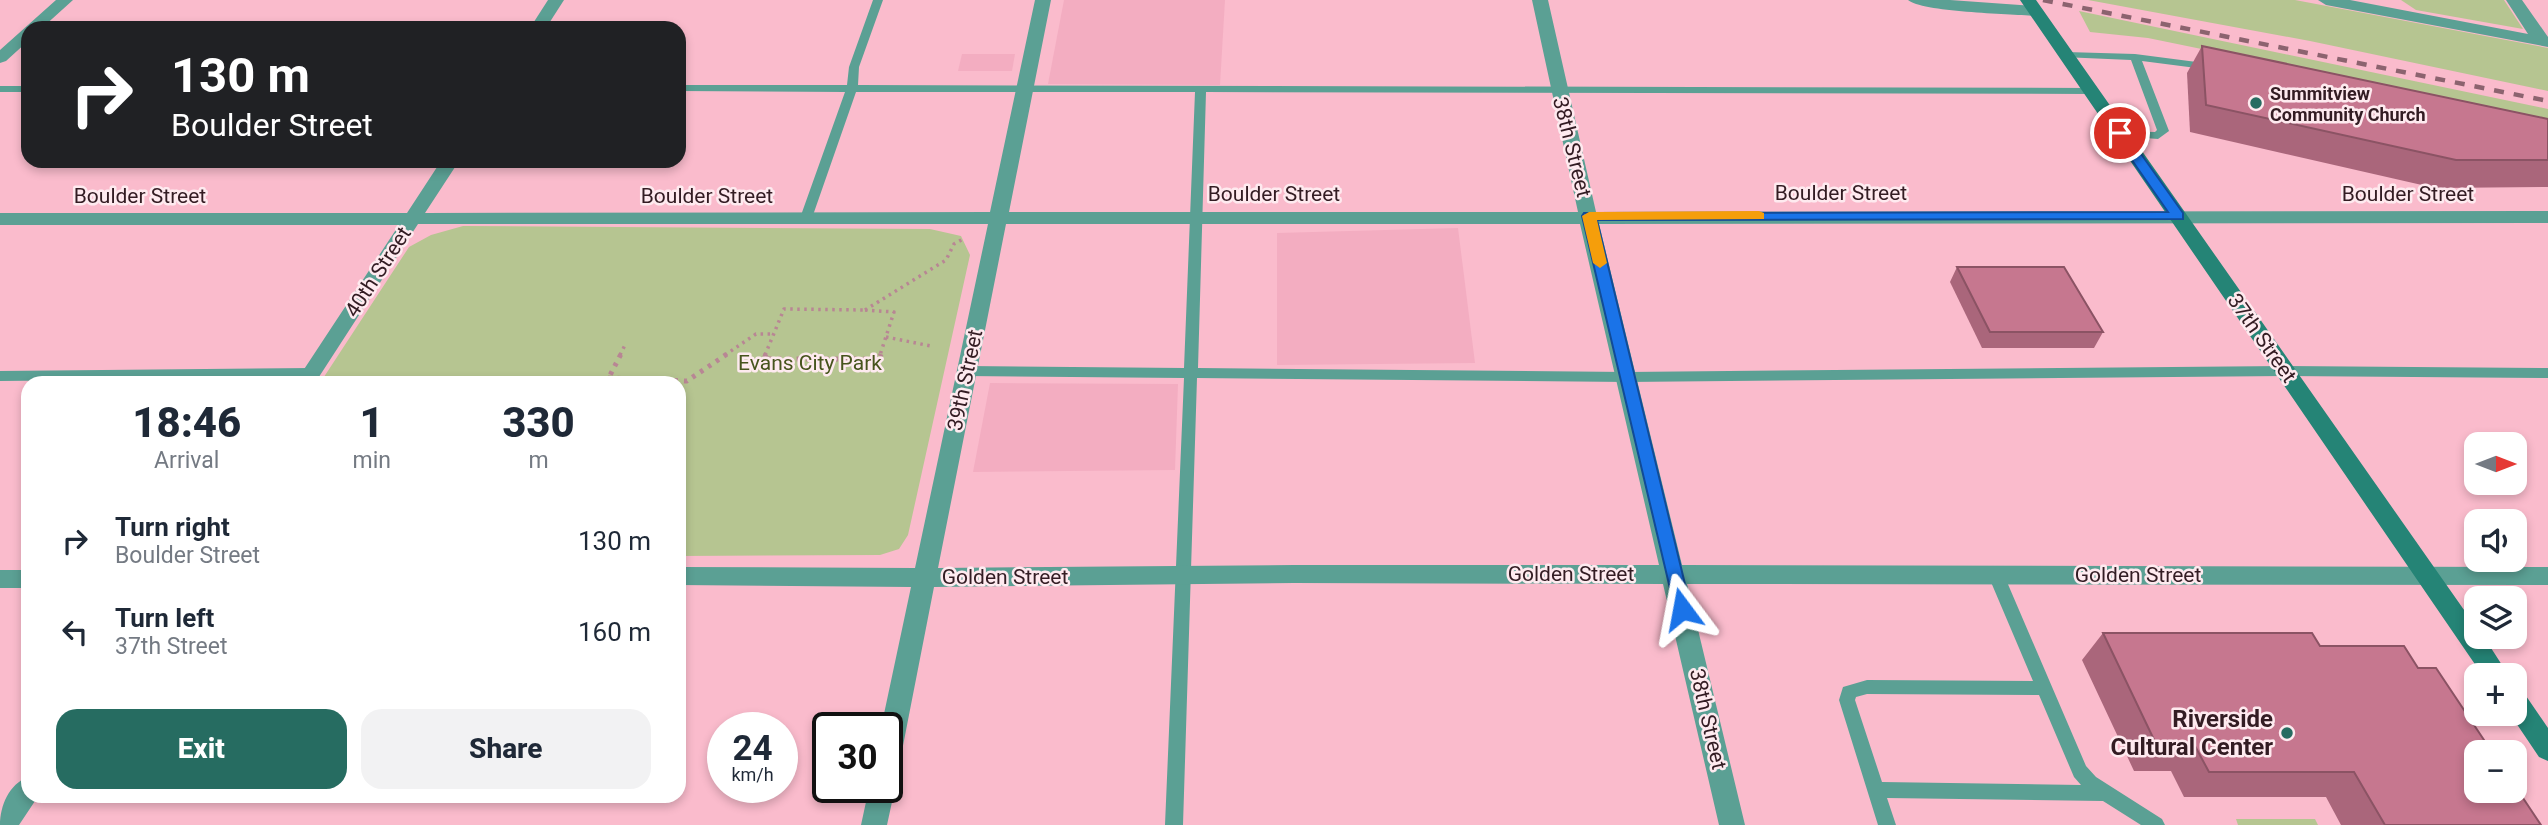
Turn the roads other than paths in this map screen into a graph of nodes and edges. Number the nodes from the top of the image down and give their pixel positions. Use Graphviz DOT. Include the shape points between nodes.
graph roads {
  1 [pos="65,0"];
  2 [pos="556,0"];
  3 [pos="878,0"];
  4 [pos="1043,0"];
  5 [pos="1539,0"];
  6 [pos="1916,0"];
  7 [pos="2332,0"];
  8 [pos="2514,0"];
  9 [pos="2032,6"];
  10 [pos="41,21"];
  11 [pos="542,21"];
  12 [pos="21,39"];
  13 [pos="2545,42"];
  14 [pos="2066,55"];
  15 [pos="2135,57"];
  16 [pos="0,58"];
  17 [pos="2231,70"];
  18 [pos="686,88"];
  19 [pos="852,88"];
  20 [pos="1025,88"];
  21 [pos="0,89"];
  22 [pos="21,89"];
  23 [pos="1201,90"];
  24 [pos="2091,91"];
  25 [pos="1558,92"];
  26 [pos="2120,133"];
  27 [pos="445,168"];
  28 [pos="1589,216"];
  29 [pos="2178,216"];
  30 [pos="998,217"];
  31 [pos="1195,217"];
  32 [pos="2548,217"];
  33 [pos="806,218"];
  34 [pos="0,219"];
  35 [pos="412,219"];
  36 [pos="2285,370"];
  37 [pos="966,371"];
  38 [pos="2548,373"];
  39 [pos="1190,374"];
  40 [pos="0,376"];
  41 [pos="21,376"];
  42 [pos="309,376"];
  43 [pos="1628,377"];
  44 [pos="1675,574"];
  45 [pos="1996,575"];
  46 [pos="2428,575"];
  47 [pos="686,576"];
  48 [pos="1184,576"];
  49 [pos="2548,576"];
  50 [pos="925,578"];
  51 [pos="0,579"];
  52 [pos="21,579"];
  53 [pos="2488,663"];
  54 [pos="2044,688"];
  55 [pos="897,712"];
  56 [pos="2527,718"];
  57 [pos="2548,749"];
  58 [pos="1875,790"];
  59 [pos="2106,793"];
  60 [pos="21,800"];
  61 [pos="879,803"];
  62 [pos="4,825"];
  63 [pos="874,825"];
  64 [pos="1174,825"];
  65 [pos="1732,825"];
  66 [pos="1886,825"];
  67 [pos="2156,825"];
  1 -- 10 [label="street"];
  2 -- 11 [label="street"];
  3 -- 19 [label="lane" via="854,67"];
  4 -- 20 [label="street, 39th Street"];
  5 -- 25 [label="street, 38th Street"];
  6 -- 9 [label="street"];
  7 -- 13 [label="street"];
  8 -- 13 [label="street"];
  9 -- 14 [label="main road, 37th Street"];
  12 -- 16 [label="street"];
  14 -- 15 [label="lane"];
  14 -- 24 [label="main road, 37th Street"];
  15 -- 17 [label="lane"];
  15 -- 26 [label="lane" via="2163,131 2158,136"];
  18 -- 19 [label="lane"];
  19 -- 20 [label="lane"];
  19 -- 33 [label="lane"];
  20 -- 23 [label="lane"];
  20 -- 30 [label="street, 39th Street"];
  21 -- 22 [label="lane"];
  23 -- 25 [label="lane"];
  23 -- 31 [label="lane"];
  24 -- 25 [label="lane"];
  24 -- 26 [label="main road, 37th Street"];
  25 -- 28 [label="street, 38th Street"];
  26 -- 29 [label="main road, 37th Street"];
  27 -- 35 [label="street, 40th Street"];
  28 -- 29 [label="street, Boulder Street"];
  28 -- 31 [label="street, Boulder Street"];
  28 -- 43 [label="street, 38th Street"];
  29 -- 32 [label="street, Boulder Street"];
  29 -- 36 [label="main road, 37th Street"];
  30 -- 31 [label="street, Boulder Street"];
  30 -- 33 [label="street, Boulder Street"];
  30 -- 37 [label="street, 39th Street"];
  31 -- 39 [label="lane"];
  33 -- 35 [label="street, Boulder Street"];
  34 -- 35 [label="street, Boulder Street"];
  35 -- 42 [label="street, 40th Street"];
  36 -- 38 [label="lane"];
  36 -- 43 [label="lane"];
  36 -- 46 [label="main road, 37th Street"];
  37 -- 39 [label="lane"];
  37 -- 50 [label="street, 39th Street"];
  39 -- 43 [label="lane"];
  39 -- 48 [label="lane"];
  40 -- 41 [label="lane"];
  43 -- 44 [label="street, 38th Street"];
  44 -- 45 [label="street, Golden Street"];
  44 -- 48 [label="street, Golden Street"];
  44 -- 65 [label="street, 38th Street"];
  45 -- 46 [label="street, Golden Street"];
  45 -- 54 [label="lane"];
  46 -- 49 [label="street, Golden Street"];
  46 -- 53 [label="main road, 37th Street"];
  47 -- 50 [label="street, Golden Street"];
  48 -- 50 [label="street, Golden Street"];
  48 -- 64 [label="lane"];
  50 -- 55 [label="street, 39th Street"];
  51 -- 52 [label="street"];
  54 -- 58 [label="lane" via="1867,687 1849,692 1847,701"];
  54 -- 59 [label="lane" via="2080,771"];
  56 -- 57 [label="main road"];
  58 -- 59 [label="lane"];
  58 -- 66 [label="lane"];
  59 -- 67 [label="lane"];
  60 -- 62 [label="street"];
  61 -- 63 [label="street"];
}
